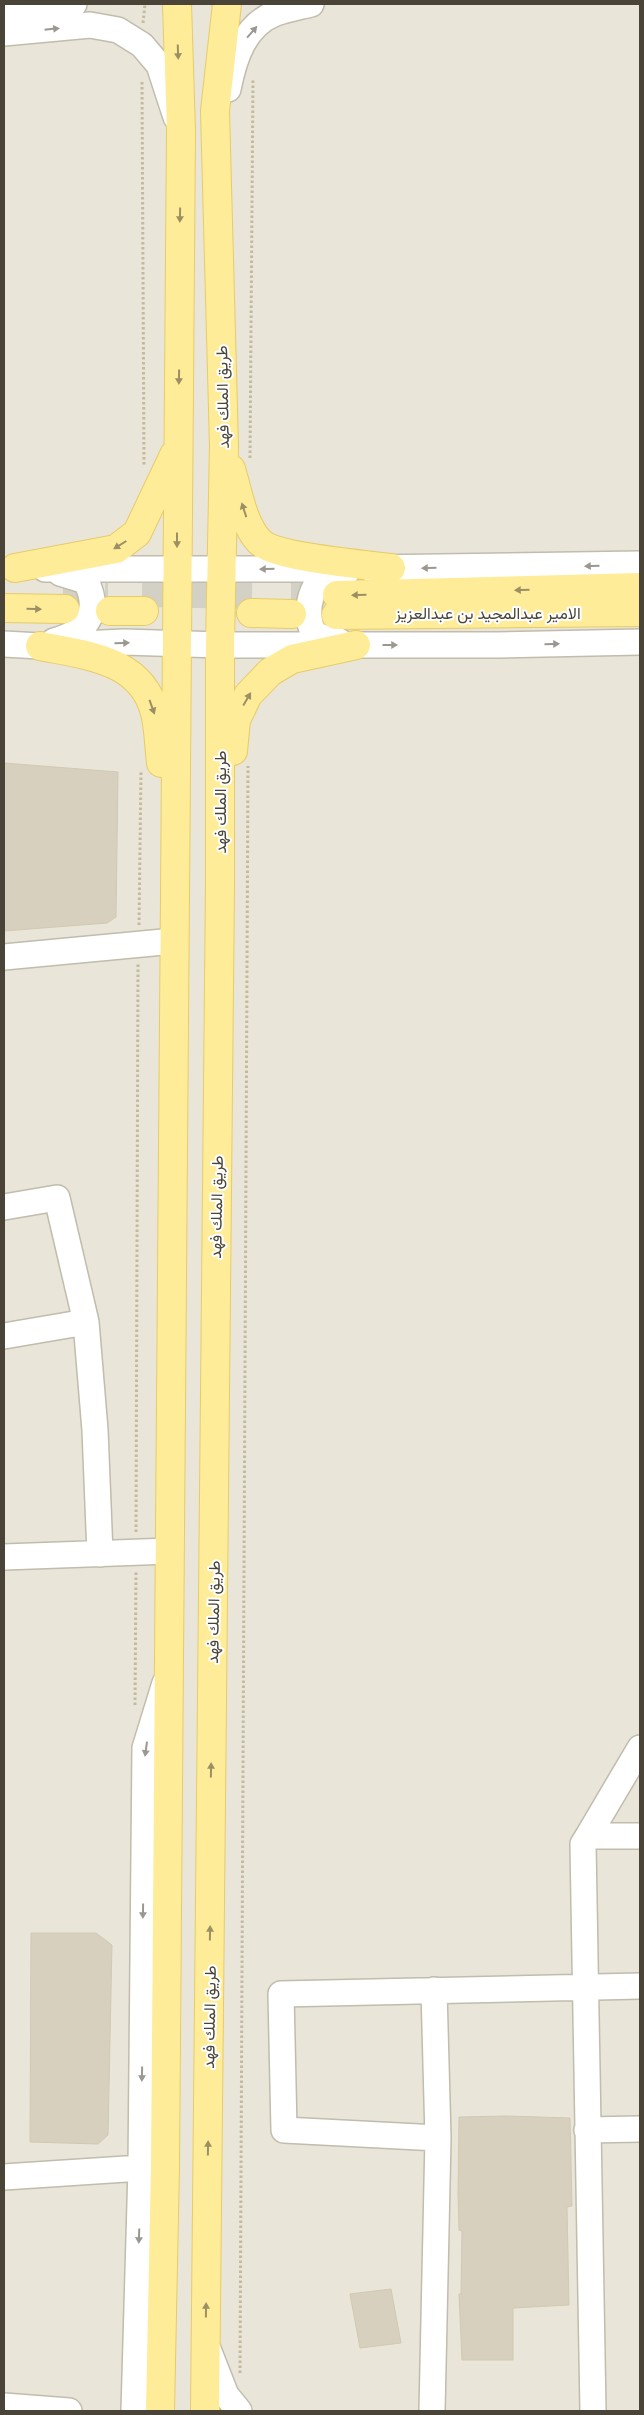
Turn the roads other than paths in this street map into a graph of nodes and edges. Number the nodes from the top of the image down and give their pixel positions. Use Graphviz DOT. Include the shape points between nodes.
graph roads {
  1 [pos="74,4"];
  2 [pos="177,4"];
  3 [pos="228,4"];
  4 [pos="311,4"];
  5 [pos="4,11"];
  6 [pos="4,33"];
  7 [pos="181,132"];
  8 [pos="216,143"];
  9 [pos="178,445"];
  10 [pos="224,446"];
  11 [pos="640,564"];
  12 [pos="362,568"];
  13 [pos="391,568"];
  14 [pos="177,570"];
  15 [pos="222,570"];
  16 [pos="12,573"];
  17 [pos="640,587"];
  18 [pos="109,601"];
  19 [pos="143,602"];
  20 [pos="251,604"];
  21 [pos="291,604"];
  22 [pos="4,608"];
  23 [pos="640,612"];
  24 [pos="640,642"];
  25 [pos="176,643"];
  26 [pos="4,644"];
  27 [pos="220,645"];
  28 [pos="356,645"];
  29 [pos="40,646"];
  30 [pos="175,880"];
  31 [pos="220,884"];
  32 [pos="174,941"];
  33 [pos="4,956"];
  34 [pos="4,1207"];
  35 [pos="86,1322"];
  36 [pos="4,1336"];
  37 [pos="170,1551"];
  38 [pos="100,1554"];
  39 [pos="4,1558"];
  40 [pos="169,1668"];
  41 [pos="640,1748"];
  42 [pos="588,1836"];
  43 [pos="640,1836"];
  44 [pos="640,1986"];
  45 [pos="584,1987"];
  46 [pos="434,1990"];
  47 [pos="640,2128"];
  48 [pos="587,2130"];
  49 [pos="438,2138"];
  50 [pos="141,2168"];
  51 [pos="4,2177"];
  52 [pos="206,2343"];
  53 [pos="4,2406"];
  54 [pos="69,2411"];
  55 [pos="134,2411"];
  56 [pos="160,2411"];
  57 [pos="205,2411"];
  58 [pos="239,2411"];
  59 [pos="432,2411"];
  60 [pos="593,2411"];
  1 -- 5 [label="street"];
  2 -- 7 [label="main road, one-way"];
  3 -- 8 [label="main road, طريق الملك فهد" via="215,111"];
  8 -- 4 [label="street, one-way" via="235,57 252,30 275,13"];
  6 -- 7 [label="street, one-way" via="90,25 118,30 142,45 159,64"];
  7 -- 9 [label="main road, one-way"];
  8 -- 10 [label="main road, طريق الملك فهد"];
  9 -- 14 [label="main road, one-way"];
  9 -- 16 [label="main road, one-way" via="137,533 123,544 116,549"];
  13 -- 10 [label="main road, one-way" via="283,553 260,542 248,524"];
  10 -- 15 [label="main road, طريق الملك فهد"];
  11 -- 13 [label="street, one-way"];
  12 -- 13 [label="street"];
  12 -- 15 [label="street, one-way"];
  12 -- 28 [label="street" via="322,580 310,596 312,630 318,635"];
  14 -- 15 [label="street"];
  14 -- 16 [label="street"];
  14 -- 25 [label="main road"];
  15 -- 27 [label="main road, طريق الملك فهد"];
  22 -- 16 [label="main road, one-way" via="64,601"];
  16 -- 29 [label="street" via="59,573 86,581 93,596 90,617 82,629 67,638"];
  17 -- 23 [label="main road, الامير عبدالمجيد بن عبدالعزيز, one-way" via="337,605"];
  18 -- 19 [label="main road"];
  20 -- 21 [label="main road"];
  28 -- 24 [label="street, one-way"];
  25 -- 27 [label="street"];
  29 -- 25 [label="street, one-way"];
  25 -- 30 [label="main road"];
  26 -- 29 [label="street"];
  27 -- 28 [label="street"];
  27 -- 31 [label="main road, طريق الملك فهد"];
  31 -- 28 [label="main road, one-way" via="236,720 248,695 270,672 292,659"];
  29 -- 30 [label="main road, one-way" via="99,658 122,667 146,692 155,713"];
  30 -- 32 [label="main road"];
  52 -- 31 [label="main road, طريق الملك فهد, one-way"];
  32 -- 33 [label="street"];
  32 -- 37 [label="main road"];
  34 -- 35 [label="street" via="56,1198"];
  35 -- 36 [label="street"];
  35 -- 38 [label="street"];
  37 -- 38 [label="street"];
  37 -- 40 [label="main road"];
  38 -- 39 [label="street"];
  40 -- 50 [label="street, one-way" via="145,1748"];
  40 -- 56 [label="main road"];
  41 -- 42 [label="street"];
  42 -- 43 [label="street"];
  42 -- 45 [label="street" via="583,1844 582,1866"];
  44 -- 45 [label="street"];
  45 -- 46 [label="street"];
  45 -- 48 [label="street"];
  46 -- 49 [label="street"];
  46 -- 49 [label="street" via="281,1994 284,2130"];
  47 -- 48 [label="street"];
  48 -- 60 [label="street"];
  49 -- 59 [label="street"];
  50 -- 51 [label="street"];
  50 -- 55 [label="street, one-way"];
  52 -- 57 [label="main road, طريق الملك فهد"];
  52 -- 58 [label="street" via="226,2395"];
  53 -- 54 [label="street"];
}
